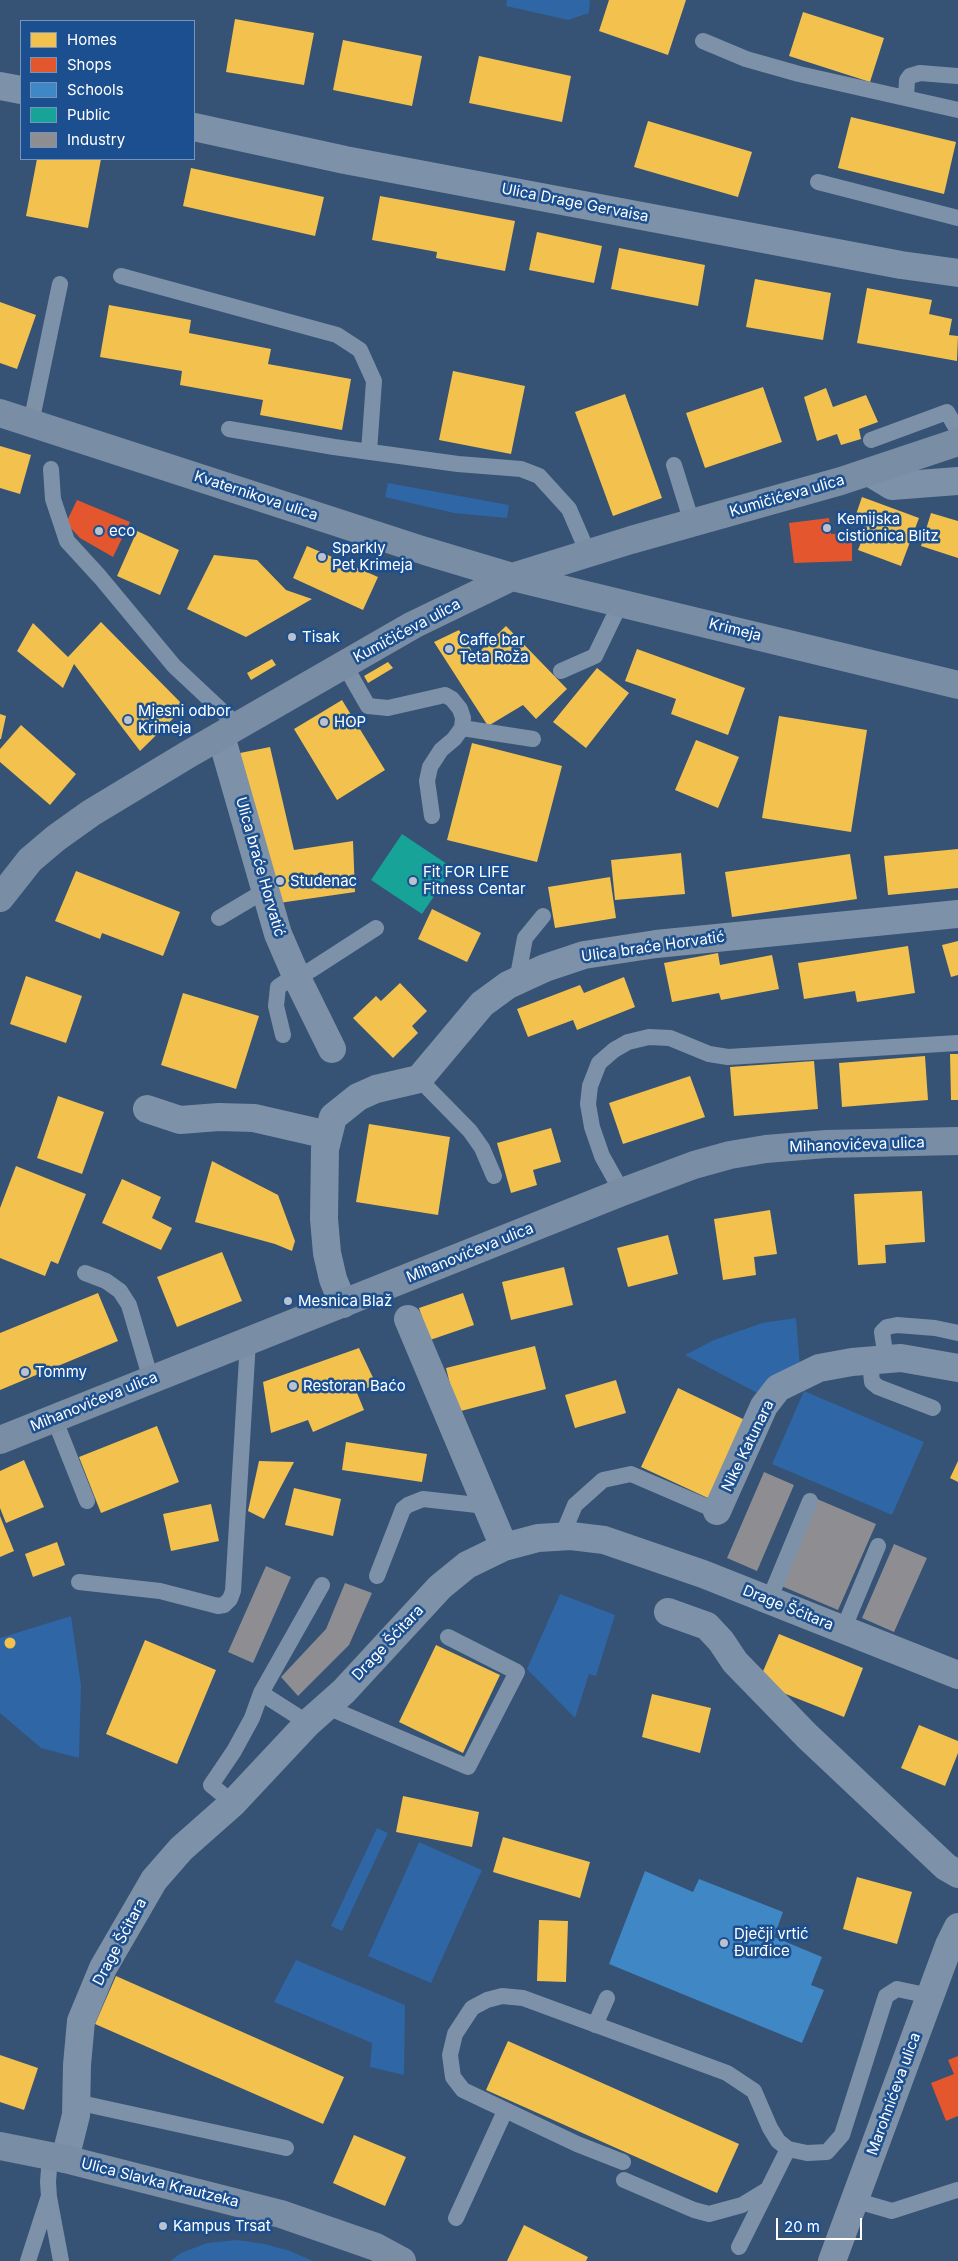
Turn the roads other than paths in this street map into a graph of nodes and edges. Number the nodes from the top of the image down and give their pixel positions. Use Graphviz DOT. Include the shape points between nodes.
graph roads {
  1 [pos="703,41"];
  2 [pos="957,76"];
  3 [pos="0,86"];
  4 [pos="20,90"];
  5 [pos="906,98"];
  6 [pos="958,110"];
  7 [pos="195,127"];
  8 [pos="818,182"];
  9 [pos="958,218"];
  10 [pos="958,273"];
  11 [pos="121,276"];
  12 [pos="60,284"];
  13 [pos="0,413"];
  14 [pos="31,423"];
  15 [pos="229,429"];
  16 [pos="958,431"];
  17 [pos="871,440"];
  18 [pos="958,442"];
  19 [pos="369,452"];
  20 [pos="674,465"];
  21 [pos="51,469"];
  22 [pos="869,472"];
  23 [pos="958,480"];
  24 [pos="692,522"];
  25 [pos="588,553"];
  26 [pos="512,577"];
  27 [pos="621,602"];
  28 [pos="344,664"];
  29 [pos="561,671"];
  30 [pos="958,685"];
  31 [pos="462,728"];
  32 [pos="229,731"];
  33 [pos="533,739"];
  34 [pos="432,816"];
  35 [pos="266,890"];
  36 [pos="0,898"];
  37 [pos="958,914"];
  38 [pos="543,916"];
  39 [pos="219,918"];
  40 [pos="376,928"];
  41 [pos="296,978"];
  42 [pos="517,981"];
  43 [pos="283,1036"];
  44 [pos="958,1043"];
  45 [pos="332,1049"];
  46 [pos="419,1079"];
  47 [pos="147,1109"];
  48 [pos="328,1135"];
  49 [pos="958,1141"];
  50 [pos="494,1176"];
  51 [pos="622,1192"];
  52 [pos="85,1273"];
  53 [pos="343,1304"];
  54 [pos="408,1319"];
  55 [pos="958,1333"];
  56 [pos="248,1341"];
  57 [pos="878,1360"];
  58 [pos="958,1368"];
  59 [pos="151,1380"];
  60 [pos="933,1408"];
  61 [pos="54,1418"];
  62 [pos="0,1440"];
  63 [pos="87,1501"];
  64 [pos="810,1501"];
  65 [pos="486,1506"];
  66 [pos="717,1511"];
  67 [pos="562,1536"];
  68 [pos="878,1546"];
  69 [pos="504,1547"];
  70 [pos="378,1576"];
  71 [pos="79,1582"];
  72 [pos="322,1585"];
  73 [pos="769,1600"];
  74 [pos="668,1612"];
  75 [pos="843,1630"];
  76 [pos="448,1636"];
  77 [pos="958,1676"];
  78 [pos="261,1693"];
  79 [pos="318,1715"];
  80 [pos="233,1802"];
  81 [pos="958,1874"];
  82 [pos="958,1927"];
  83 [pos="930,1996"];
  84 [pos="607,1998"];
  85 [pos="595,2025"];
  86 [pos="76,2102"];
  87 [pos="505,2111"];
  88 [pos="0,2146"];
  89 [pos="286,2148"];
  90 [pos="788,2148"];
  91 [pos="58,2158"];
  92 [pos="623,2162"];
  93 [pos="624,2180"];
  94 [pos="957,2190"];
  95 [pos="766,2192"];
  96 [pos="49,2197"];
  97 [pos="854,2200"];
  98 [pos="456,2218"];
  99 [pos="739,2247"];
  100 [pos="28,2261"];
  101 [pos="61,2261"];
  102 [pos="402,2261"];
  103 [pos="832,2261"];
  1 -- 5 [label="lane" via="746,59 799,74"];
  2 -- 5 [label="lane" via="920,73 910,76"];
  3 -- 4 [label="street"];
  5 -- 6 [label="lane"];
  7 -- 10 [label="street, Ulica Drage Gervaisa" via="384,167"];
  8 -- 9 [label="lane"];
  11 -- 19 [label="lane" via="337,335 360,350 374,381"];
  12 -- 14 [label="lane"];
  13 -- 14 [label="street, Kvaternikova ulica"];
  14 -- 26 [label="street, Kvaternikova ulica"];
  15 -- 19 [label="lane"];
  16 -- 17 [label="lane" via="947,412"];
  18 -- 22 [label="street, Kumičićeva ulica"];
  19 -- 25 [label="lane" via="521,469 539,476 569,509"];
  20 -- 24 [label="lane"];
  21 -- 32 [label="lane" via="53,499 67,542"];
  22 -- 23 [label="street" via="892,486"];
  22 -- 24 [label="street, Kumičićeva ulica"];
  24 -- 25 [label="street, Kumičićeva ulica"];
  25 -- 26 [label="street, Kumičićeva ulica"];
  26 -- 27 [label="street, Krimeja"];
  26 -- 28 [label="street, Kumičićeva ulica" via="413,625"];
  27 -- 29 [label="lane" via="595,656"];
  27 -- 30 [label="street, Krimeja"];
  28 -- 31 [label="lane" via="368,706 388,708 445,695 460,709"];
  28 -- 32 [label="street, Kumičićeva ulica"];
  31 -- 33 [label="lane"];
  31 -- 34 [label="lane" via="430,767 427,781"];
  32 -- 35 [label="street, Ulica braće Horvatić"];
  32 -- 36 [label="street, Kumičićeva ulica" via="90,813 30,860"];
  35 -- 39 [label="lane"];
  35 -- 41 [label="street, Ulica braće Horvatić" via="278,934"];
  37 -- 42 [label="street, Ulica braće Horvatić" via="656,944 584,955"];
  38 -- 42 [label="lane" via="525,938"];
  40 -- 41 [label="lane"];
  41 -- 43 [label="lane" via="278,987 276,1006"];
  41 -- 45 [label="street, Ulica braće Horvatić"];
  42 -- 46 [label="street, Ulica braće Horvatić" via="482,1004"];
  44 -- 51 [label="lane" via="728,1057 709,1054 670,1038 628,1042 599,1063 590,1086 588,1104 602,1156"];
  46 -- 48 [label="street" via="358,1097 333,1117"];
  46 -- 50 [label="lane" via="470,1131 482,1148"];
  47 -- 48 [label="street" via="180,1120 254,1118"];
  48 -- 53 [label="street" via="324,1219 327,1253"];
  49 -- 51 [label="street, Mihanovićeva ulica" via="766,1149 694,1165"];
  51 -- 53 [label="street, Mihanovićeva ulica"];
  52 -- 59 [label="lane" via="106,1281 129,1305"];
  53 -- 56 [label="street, Mihanovićeva ulica"];
  54 -- 65 [label="street"];
  55 -- 57 [label="lane" via="935,1328 887,1327 882,1332"];
  56 -- 59 [label="street, Mihanovićeva ulica"];
  56 -- 71 [label="lane" via="230,1600 218,1606 160,1591"];
  57 -- 58 [label="street, Nike Katunara" via="900,1358"];
  57 -- 60 [label="lane" via="872,1382"];
  57 -- 66 [label="street, Nike Katunara" via="819,1368 778,1388 764,1406"];
  59 -- 61 [label="street, Mihanovićeva ulica"];
  61 -- 62 [label="street, Mihanovićeva ulica"];
  61 -- 63 [label="lane"];
  64 -- 73 [label="lane"];
  65 -- 69 [label="street"];
  65 -- 70 [label="lane" via="423,1499 408,1505 403,1509"];
  66 -- 67 [label="lane" via="631,1474 603,1480 575,1505"];
  67 -- 69 [label="street, Drage Šćitara" via="538,1538"];
  67 -- 73 [label="street, Drage Šćitara" via="604,1540"];
  68 -- 75 [label="lane"];
  69 -- 79 [label="street, Drage Šćitara" via="467,1565 440,1587"];
  72 -- 78 [label="lane"];
  73 -- 75 [label="street, Drage Šćitara"];
  74 -- 81 [label="street" via="707,1626 722,1640 735,1662 806,1736 946,1867"];
  75 -- 77 [label="street, Drage Šćitara"];
  76 -- 79 [label="lane" via="517,1672 468,1767"];
  78 -- 79 [label="lane"];
  78 -- 80 [label="lane" via="252,1718 211,1785"];
  79 -- 80 [label="street, Drage Šćitara"];
  80 -- 86 [label="street, Drage Šćitara" via="181,1849 154,1880 103,1968 81,2021"];
  82 -- 83 [label="street, Marohnićeva ulica"];
  83 -- 90 [label="lane" via="897,1989 886,1996 842,2135 827,2152 807,2153"];
  83 -- 97 [label="street, Marohnićeva ulica"];
  84 -- 85 [label="lane"];
  85 -- 87 [label="lane" via="523,1998 502,1996 472,2008 455,2034 450,2055 453,2077 463,2090"];
  85 -- 90 [label="lane" via="727,2073 745,2084 754,2091 778,2140"];
  86 -- 89 [label="lane"];
  86 -- 91 [label="street, Drage Šćitara" via="76,2115"];
  87 -- 92 [label="lane"];
  87 -- 98 [label="lane"];
  88 -- 91 [label="street, Ulica Slavka Krautzeka"];
  90 -- 95 [label="lane"];
  91 -- 96 [label="lane" via="48,2182"];
  91 -- 102 [label="street, Ulica Slavka Krautzeka" via="281,2214 376,2247"];
  93 -- 95 [label="lane" via="709,2214 742,2205"];
  94 -- 97 [label="lane" via="892,2210"];
  95 -- 99 [label="lane"];
  96 -- 100 [label="lane"];
  96 -- 101 [label="lane"];
  97 -- 103 [label="street, Marohnićeva ulica"];
}
